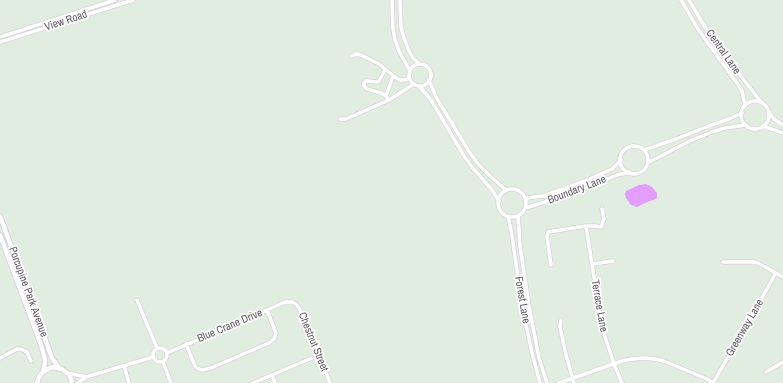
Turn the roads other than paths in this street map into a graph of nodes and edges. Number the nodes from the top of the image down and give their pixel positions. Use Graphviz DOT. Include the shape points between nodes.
graph roads {
  1 [pos="116,0"];
  2 [pos="133,0"];
  3 [pos="392,0"];
  4 [pos="400,0"];
  5 [pos="681,0"];
  6 [pos="689,0"];
  7 [pos="18,31"];
  8 [pos="0,36"];
  9 [pos="20,36"];
  10 [pos="0,42"];
  11 [pos="351,56"];
  12 [pos="420,64"];
  13 [pos="385,70"];
  14 [pos="410,71"];
  15 [pos="393,76"];
  16 [pos="409,78"];
  17 [pos="429,80"];
  18 [pos="414,84"];
  19 [pos="419,86"];
  20 [pos="386,96"];
  21 [pos="389,100"];
  22 [pos="762,102"];
  23 [pos="745,105"];
  24 [pos="769,112"];
  25 [pos="742,113"];
  26 [pos="340,119"];
  27 [pos="746,125"];
  28 [pos="783,125"];
  29 [pos="763,126"];
  30 [pos="783,133"];
  31 [pos="644,150"];
  32 [pos="620,160"];
  33 [pos="648,163"];
  34 [pos="628,172"];
  35 [pos="506,190"];
  36 [pos="526,198"];
  37 [pos="499,201"];
  38 [pos="525,208"];
  39 [pos="602,209"];
  40 [pos="0,216"];
  41 [pos="508,216"];
  42 [pos="518,216"];
  43 [pos="586,226"];
  44 [pos="512,230"];
  45 [pos="519,230"];
  46 [pos="0,235"];
  47 [pos="613,261"];
  48 [pos="723,262"];
  49 [pos="592,264"];
  50 [pos="551,265"];
  51 [pos="776,273"];
  52 [pos="783,277"];
  53 [pos="137,300"];
  54 [pos="294,302"];
  55 [pos="267,310"];
  56 [pos="561,320"];
  57 [pos="186,344"];
  58 [pos="157,348"];
  59 [pos="167,353"];
  60 [pos="319,355"];
  61 [pos="153,357"];
  62 [pos="0,358"];
  63 [pos="31,360"];
  64 [pos="163,362"];
  65 [pos="783,362"];
  66 [pos="614,364"];
  67 [pos="124,366"];
  68 [pos="59,368"];
  69 [pos="43,372"];
  70 [pos="766,372"];
  71 [pos="67,373"];
  72 [pos="272,375"];
  73 [pos="86,377"];
  74 [pos="572,378"];
  75 [pos="37,382"];
  76 [pos="72,383"];
  77 [pos="78,383"];
  78 [pos="129,383"];
  79 [pos="171,383"];
  80 [pos="253,383"];
  81 [pos="275,383"];
  82 [pos="330,383"];
  83 [pos="540,383"];
  84 [pos="547,383"];
  85 [pos="559,383"];
  86 [pos="574,383"];
  87 [pos="622,383"];
  88 [pos="713,383"];
  1 -- 7 [label="street, View Road"];
  2 -- 9 [label="street, View Road"];
  3 -- 14 [label="street" via="395,40"];
  4 -- 12 [label="street" via="404,38 413,58"];
  5 -- 23 [label="street, Central Lane" via="698,29 739,86"];
  6 -- 22 [label="street, Central Lane" via="723,53"];
  7 -- 8 [label="street, View Road"];
  7 -- 9 [label="street"];
  9 -- 10 [label="street, View Road"];
  11 -- 13 [label="street" via="361,55"];
  12 -- 14 [label="street"];
  12 -- 17 [label="street" via="429,70"];
  13 -- 15 [label="street"];
  13 -- 20 [label="street" via="379,81 366,81 364,86"];
  14 -- 16 [label="street"];
  15 -- 16 [label="street" via="401,81"];
  15 -- 20 [label="street"];
  16 -- 18 [label="street"];
  17 -- 19 [label="street"];
  17 -- 35 [label="street" via="436,97 470,153"];
  18 -- 19 [label="street"];
  18 -- 21 [label="street"];
  19 -- 37 [label="street" via="431,100 464,156"];
  20 -- 21 [label="street"];
  21 -- 26 [label="street"];
  22 -- 23 [label="street" via="753,101"];
  22 -- 24 [label="street"];
  23 -- 25 [label="street"];
  24 -- 28 [label="street"];
  24 -- 29 [label="street" via="769,119"];
  25 -- 27 [label="street"];
  25 -- 31 [label="street"];
  27 -- 29 [label="street" via="754,129"];
  27 -- 33 [label="street" via="718,130 692,140"];
  29 -- 30 [label="street"];
  31 -- 32 [label="street" via="637,146 628,147 622,152"];
  31 -- 33 [label="street"];
  32 -- 34 [label="street" via="622,167"];
  32 -- 36 [label="street, Boundary Lane" via="612,169 585,181 543,196"];
  33 -- 34 [label="street" via="646,168 638,173"];
  34 -- 38 [label="street, Boundary Lane"];
  35 -- 36 [label="street" via="518,190"];
  35 -- 37 [label="street"];
  36 -- 38 [label="street"];
  37 -- 41 [label="street" via="499,207"];
  38 -- 42 [label="street"];
  39 -- 43 [label="street" via="604,219 601,227"];
  40 -- 68 [label="street, Porcupine Park Avenue" via="52,358"];
  41 -- 42 [label="street"];
  41 -- 44 [label="street, Forest Lane"];
  42 -- 45 [label="street, Forest Lane"];
  43 -- 49 [label="street, Terrace Lane"];
  43 -- 50 [label="street" via="548,232"];
  44 -- 45 [label="street"];
  44 -- 83 [label="street, Forest Lane" via="521,301"];
  45 -- 84 [label="street, Forest Lane" via="529,306 539,358"];
  46 -- 69 [label="street, Porcupine Park Avenue" via="42,349 45,359"];
  47 -- 49 [label="street"];
  48 -- 51 [label="street" via="754,262"];
  49 -- 66 [label="street, Terrace Lane" via="602,328"];
  51 -- 52 [label="street"];
  51 -- 88 [label="street, Greenway Lane"];
  53 -- 58 [label="street"];
  54 -- 55 [label="street, Blue Crane Drive" via="286,302"];
  54 -- 60 [label="street, Chestnut Street"];
  55 -- 57 [label="street, Blue Crane Drive"];
  55 -- 57 [label="street" via="276,333 274,339 206,370 199,370 195,366"];
  56 -- 74 [label="street" via="560,327"];
  57 -- 59 [label="street, Blue Crane Drive"];
  58 -- 59 [label="street" via="163,348"];
  58 -- 61 [label="street"];
  59 -- 64 [label="street"];
  60 -- 72 [label="street"];
  60 -- 82 [label="street, Chestnut Street"];
  61 -- 64 [label="street" via="157,362"];
  61 -- 67 [label="street"];
  62 -- 63 [label="street" via="21,349 27,352"];
  64 -- 79 [label="street"];
  65 -- 70 [label="street"];
  66 -- 74 [label="street"];
  66 -- 87 [label="street, Terrace Lane"];
  66 -- 88 [label="street" via="632,359 655,359 675,365"];
  67 -- 73 [label="street"];
  67 -- 78 [label="street"];
  68 -- 69 [label="street" via="50,368"];
  68 -- 71 [label="street"];
  69 -- 75 [label="street"];
  71 -- 73 [label="street"];
  71 -- 76 [label="street"];
  72 -- 80 [label="street"];
  72 -- 81 [label="street"];
  73 -- 77 [label="street"];
  74 -- 85 [label="street"];
  74 -- 86 [label="street"];
}
